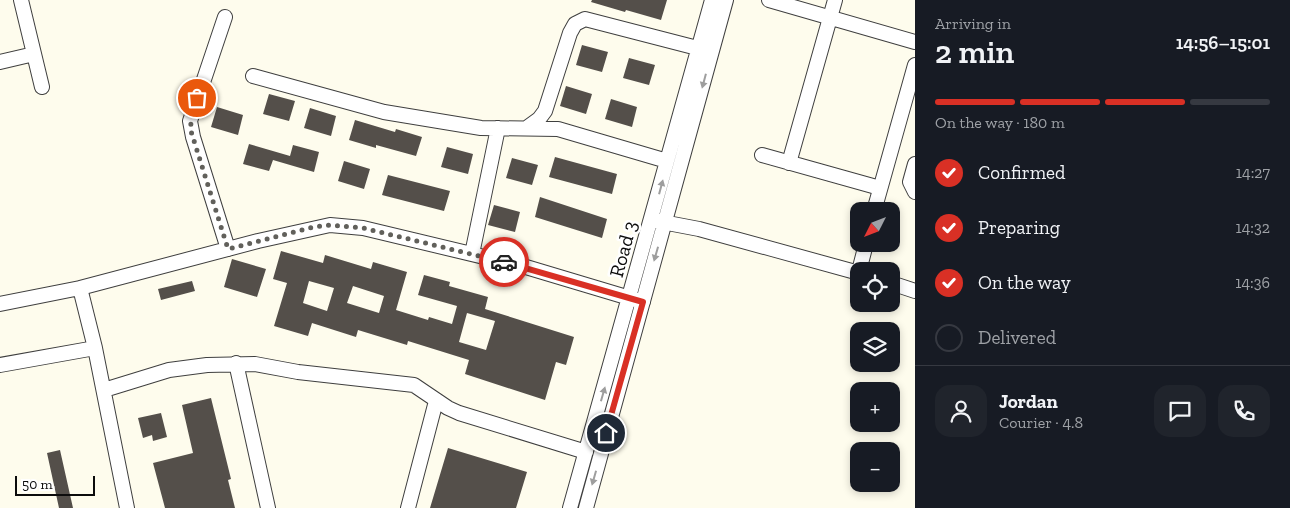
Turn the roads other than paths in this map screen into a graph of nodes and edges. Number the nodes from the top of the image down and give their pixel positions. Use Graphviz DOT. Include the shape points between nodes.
graph roads {
  1 [pos="21,0"];
  2 [pos="712,0"];
  3 [pos="726,0"];
  4 [pos="769,0"];
  5 [pos="835,0"];
  6 [pos="225,17"];
  7 [pos="830,18"];
  8 [pos="915,42"];
  9 [pos="705,50"];
  10 [pos="34,54"];
  11 [pos="0,62"];
  12 [pos="915,65"];
  13 [pos="253,76"];
  14 [pos="42,87"];
  15 [pos="498,128"];
  16 [pos="528,128"];
  17 [pos="762,155"];
  18 [pos="668,161"];
  19 [pos="789,163"];
  20 [pos="915,164"];
  21 [pos="880,188"];
  22 [pos="915,192"];
  23 [pos="876,202"];
  24 [pos="658,221"];
  25 [pos="228,249"];
  26 [pos="472,254"];
  27 [pos="850,271"];
  28 [pos="900,287"];
  29 [pos="80,288"];
  30 [pos="915,291"];
  31 [pos="636,300"];
  32 [pos="0,304"];
  33 [pos="95,348"];
  34 [pos="236,363"];
  35 [pos="0,364"];
  36 [pos="104,390"];
  37 [pos="436,400"];
  38 [pos="586,452"];
  39 [pos="127,508"];
  40 [pos="268,508"];
  41 [pos="408,508"];
  42 [pos="570,508"];
  43 [pos="586,508"];
  1 -- 10 [label="street"];
  2 -- 9 [label="street, Road 3"];
  3 -- 9 [label="street, Road 3"];
  4 -- 7 [label="street"];
  5 -- 7 [label="street"];
  6 -- 25 [label="street" via="190,122"];
  7 -- 8 [label="street"];
  7 -- 19 [label="street"];
  9 -- 16 [label="street" via="585,19 575,24 570,34 545,111"];
  9 -- 18 [label="street, Road 3"];
  9 -- 24 [label="street, Road 3, one-way"];
  10 -- 11 [label="street"];
  10 -- 14 [label="street"];
  12 -- 21 [label="street"];
  13 -- 15 [label="street" via="384,112"];
  15 -- 16 [label="street"];
  15 -- 26 [label="street"];
  16 -- 18 [label="street" via="558,129"];
  17 -- 19 [label="street"];
  24 -- 18 [label="street, Road 3, one-way"];
  19 -- 21 [label="street"];
  20 -- 22 [label="street" via="910,182"];
  21 -- 23 [label="street"];
  24 -- 27 [label="street"];
  24 -- 31 [label="street, Road 3"];
  25 -- 26 [label="street" via="330,225 363,228"];
  25 -- 29 [label="street"];
  26 -- 31 [label="street"];
  28 -- 30 [label="street"];
  29 -- 32 [label="street"];
  29 -- 33 [label="street"];
  38 -- 31 [label="street, Road 3, one-way"];
  31 -- 43 [label="street, Road 3, one-way"];
  33 -- 35 [label="street"];
  33 -- 36 [label="street"];
  34 -- 36 [label="street" via="169,370"];
  34 -- 37 [label="street" via="414,385"];
  34 -- 40 [label="street"];
  36 -- 39 [label="street"];
  37 -- 38 [label="street" via="459,412"];
  37 -- 41 [label="street"];
  38 -- 42 [label="street, Road 3"];
}
